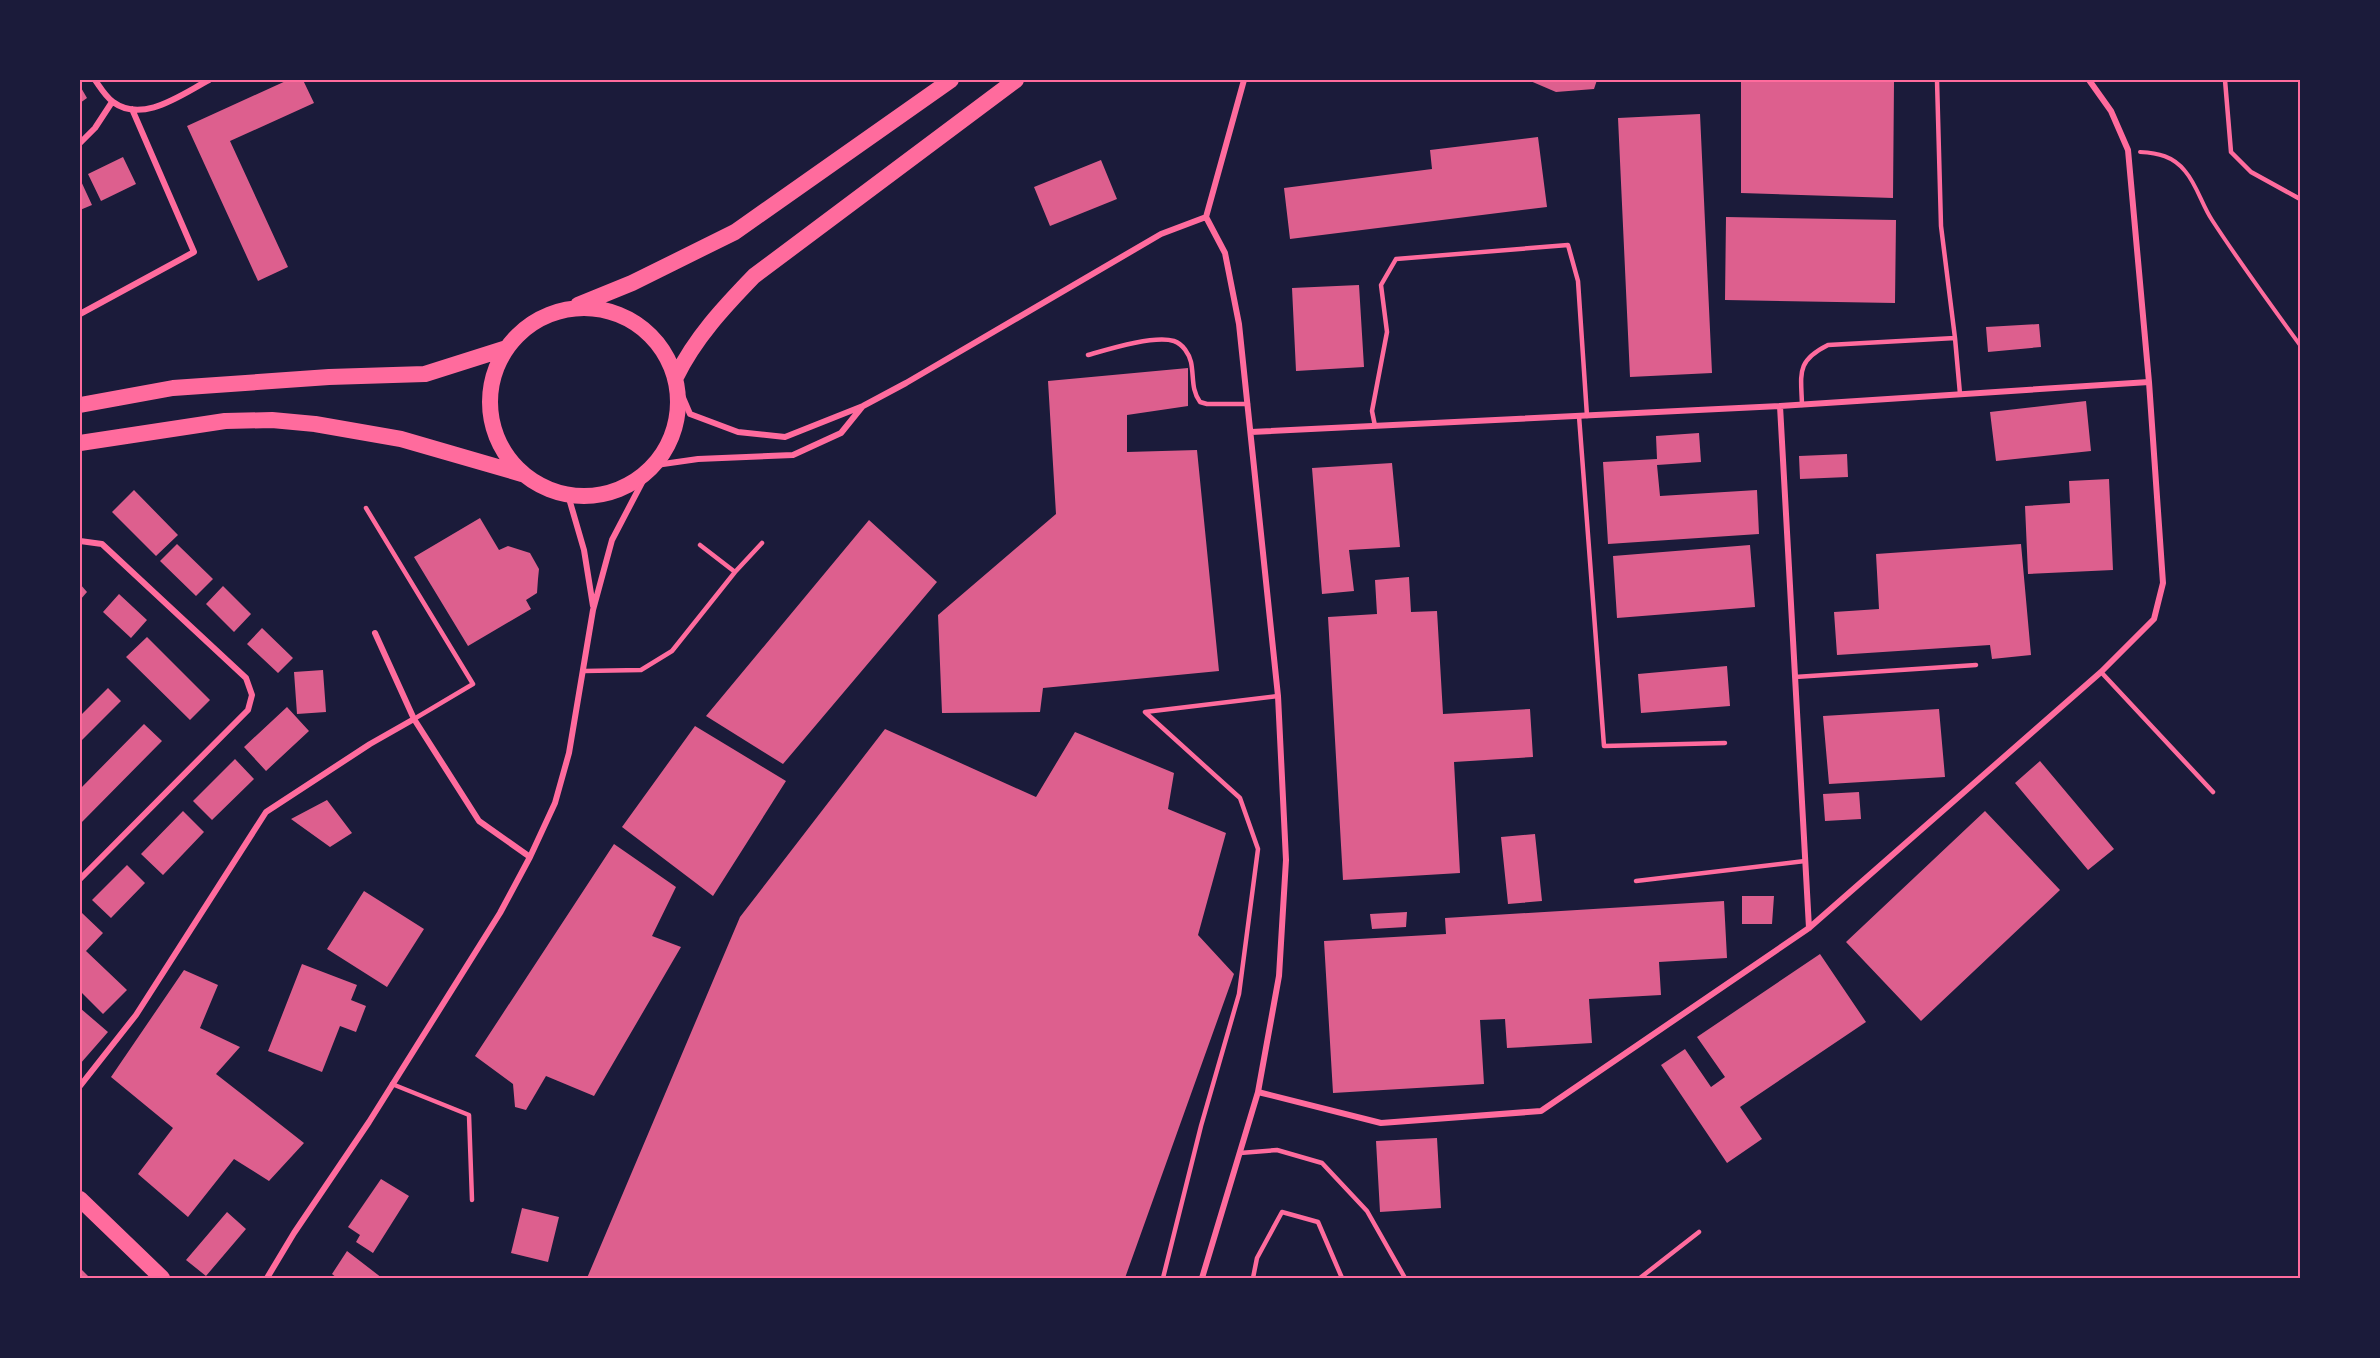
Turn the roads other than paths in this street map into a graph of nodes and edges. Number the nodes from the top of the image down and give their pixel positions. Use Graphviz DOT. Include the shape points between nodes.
graph roads {
  1 [pos="95,80"];
  2 [pos="209,80"];
  3 [pos="951,80"];
  4 [pos="1016,80"];
  5 [pos="1244,80"];
  6 [pos="1937,80"];
  7 [pos="2090,80"];
  8 [pos="2225,80"];
  9 [pos="112,102"];
  10 [pos="132,109"];
  11 [pos="80,142"];
  12 [pos="2301,199"];
  13 [pos="1206,217"];
  14 [pos="566,310"];
  15 [pos="80,314"];
  16 [pos="1955,338"];
  17 [pos="507,348"];
  18 [pos="1088,355"];
  19 [pos="677,381"];
  20 [pos="2149,382"];
  21 [pos="1960,394"];
  22 [pos="1248,404"];
  23 [pos="80,405"];
  24 [pos="1802,405"];
  25 [pos="863,406"];
  26 [pos="1780,406"];
  27 [pos="1579,416"];
  28 [pos="1587,416"];
  29 [pos="1375,426"];
  30 [pos="1251,432"];
  31 [pos="80,442"];
  32 [pos="651,469"];
  33 [pos="523,475"];
  34 [pos="568,495"];
  35 [pos="366,508"];
  36 [pos="80,541"];
  37 [pos="762,543"];
  38 [pos="700,545"];
  39 [pos="735,572"];
  40 [pos="593,610"];
  41 [pos="375,633"];
  42 [pos="1976,665"];
  43 [pos="584,671"];
  44 [pos="2101,672"];
  45 [pos="1795,677"];
  46 [pos="1278,696"];
  47 [pos="414,719"];
  48 [pos="1725,743"];
  49 [pos="2213,792"];
  50 [pos="530,857"];
  51 [pos="1805,861"];
  52 [pos="80,879"];
  53 [pos="1636,881"];
  54 [pos="1809,928"];
  55 [pos="392,1084"];
  56 [pos="80,1086"];
  57 [pos="1258,1092"];
  58 [pos="1240,1153"];
  59 [pos="80,1199"];
  60 [pos="472,1200"];
  61 [pos="1699,1232"];
  62 [pos="162,1278"];
  63 [pos="267,1278"];
  64 [pos="1163,1278"];
  65 [pos="1202,1278"];
  66 [pos="1253,1278"];
  67 [pos="1342,1278"];
  68 [pos="1405,1278"];
  69 [pos="1640,1278"];
  1 -- 9 [label="street"];
  2 -- 10 [label="street" via="163,104"];
  3 -- 14 [label="highway" via="735,232 632,283"];
  4 -- 19 [label="highway" via="754,276 702,335 686,357"];
  5 -- 13 [label="street"];
  6 -- 16 [label="lane" via="1941,226"];
  7 -- 20 [label="street" via="2111,111 2128,150"];
  8 -- 12 [label="lane" via="2231,152 2251,172"];
  9 -- 10 [label="street"];
  9 -- 11 [label="street"];
  10 -- 15 [label="street" via="194,252"];
  13 -- 22 [label="street" via="1225,253 1239,324"];
  13 -- 25 [label="street" via="1161,234"];
  14 -- 17 [label="highway" via="533,323"];
  14 -- 19 [label="highway" via="601,310 634,322 660,346"];
  16 -- 21 [label="lane"];
  16 -- 24 [label="lane" via="1828,345 1812,353 1800,370"];
  17 -- 23 [label="highway" via="425,374 173,388"];
  17 -- 33 [label="highway" via="491,384 490,414 504,452"];
  18 -- 22 [label="lane" via="1131,344 1177,342 1189,357 1200,402"];
  19 -- 25 [label="street" via="690,414 738,432 785,437"];
  19 -- 32 [label="highway" via="679,409 675,431"];
  20 -- 21 [label="street"];
  20 -- 44 [label="street" via="2163,583 2154,619"];
  21 -- 24 [label="street"];
  22 -- 30 [label="street"];
  24 -- 26 [label="street"];
  25 -- 32 [label="street" via="841,433 793,455 698,459"];
  26 -- 28 [label="street"];
  26 -- 45 [label="street"];
  27 -- 28 [label="street"];
  27 -- 29 [label="street"];
  27 -- 48 [label="lane" via="1604,746"];
  28 -- 29 [label="lane" via="1578,281 1568,245 1396,260 1382,285 1387,332 1372,411"];
  29 -- 30 [label="street"];
  30 -- 46 [label="street"];
  31 -- 33 [label="highway" via="225,421 272,420 401,439"];
  32 -- 34 [label="highway" via="625,488 606,494"];
  32 -- 40 [label="street" via="612,540"];
  33 -- 34 [label="highway" via="544,488"];
  34 -- 40 [label="street" via="584,550"];
  35 -- 47 [label="lane" via="473,684"];
  36 -- 52 [label="street" via="102,544 246,678 252,695 248,710"];
  37 -- 39 [label="lane"];
  38 -- 39 [label="lane"];
  39 -- 43 [label="lane" via="672,651 641,670"];
  40 -- 43 [label="street"];
  41 -- 47 [label="street"];
  42 -- 45 [label="lane"];
  43 -- 50 [label="street" via="555,803"];
  44 -- 49 [label="lane"];
  44 -- 54 [label="street"];
  45 -- 51 [label="street"];
  46 -- 57 [label="street" via="1286,860 1279,976"];
  46 -- 64 [label="lane" via="1145,712 1240,798 1258,849 1239,993"];
  47 -- 50 [label="street" via="479,821"];
  47 -- 56 [label="street" via="266,812 136,1015"];
  50 -- 55 [label="street" via="500,913"];
  51 -- 53 [label="lane"];
  51 -- 54 [label="street"];
  54 -- 57 [label="street" via="1541,1112 1381,1123"];
  55 -- 60 [label="lane" via="470,1115"];
  55 -- 63 [label="street"];
  57 -- 58 [label="street"];
  58 -- 65 [label="street"];
  58 -- 68 [label="lane" via="1276,1150 1322,1163 1367,1211"];
  59 -- 62 [label="highway"];
  61 -- 69 [label="lane"];
  66 -- 67 [label="lane" via="1257,1258 1282,1212 1318,1222"];
}
